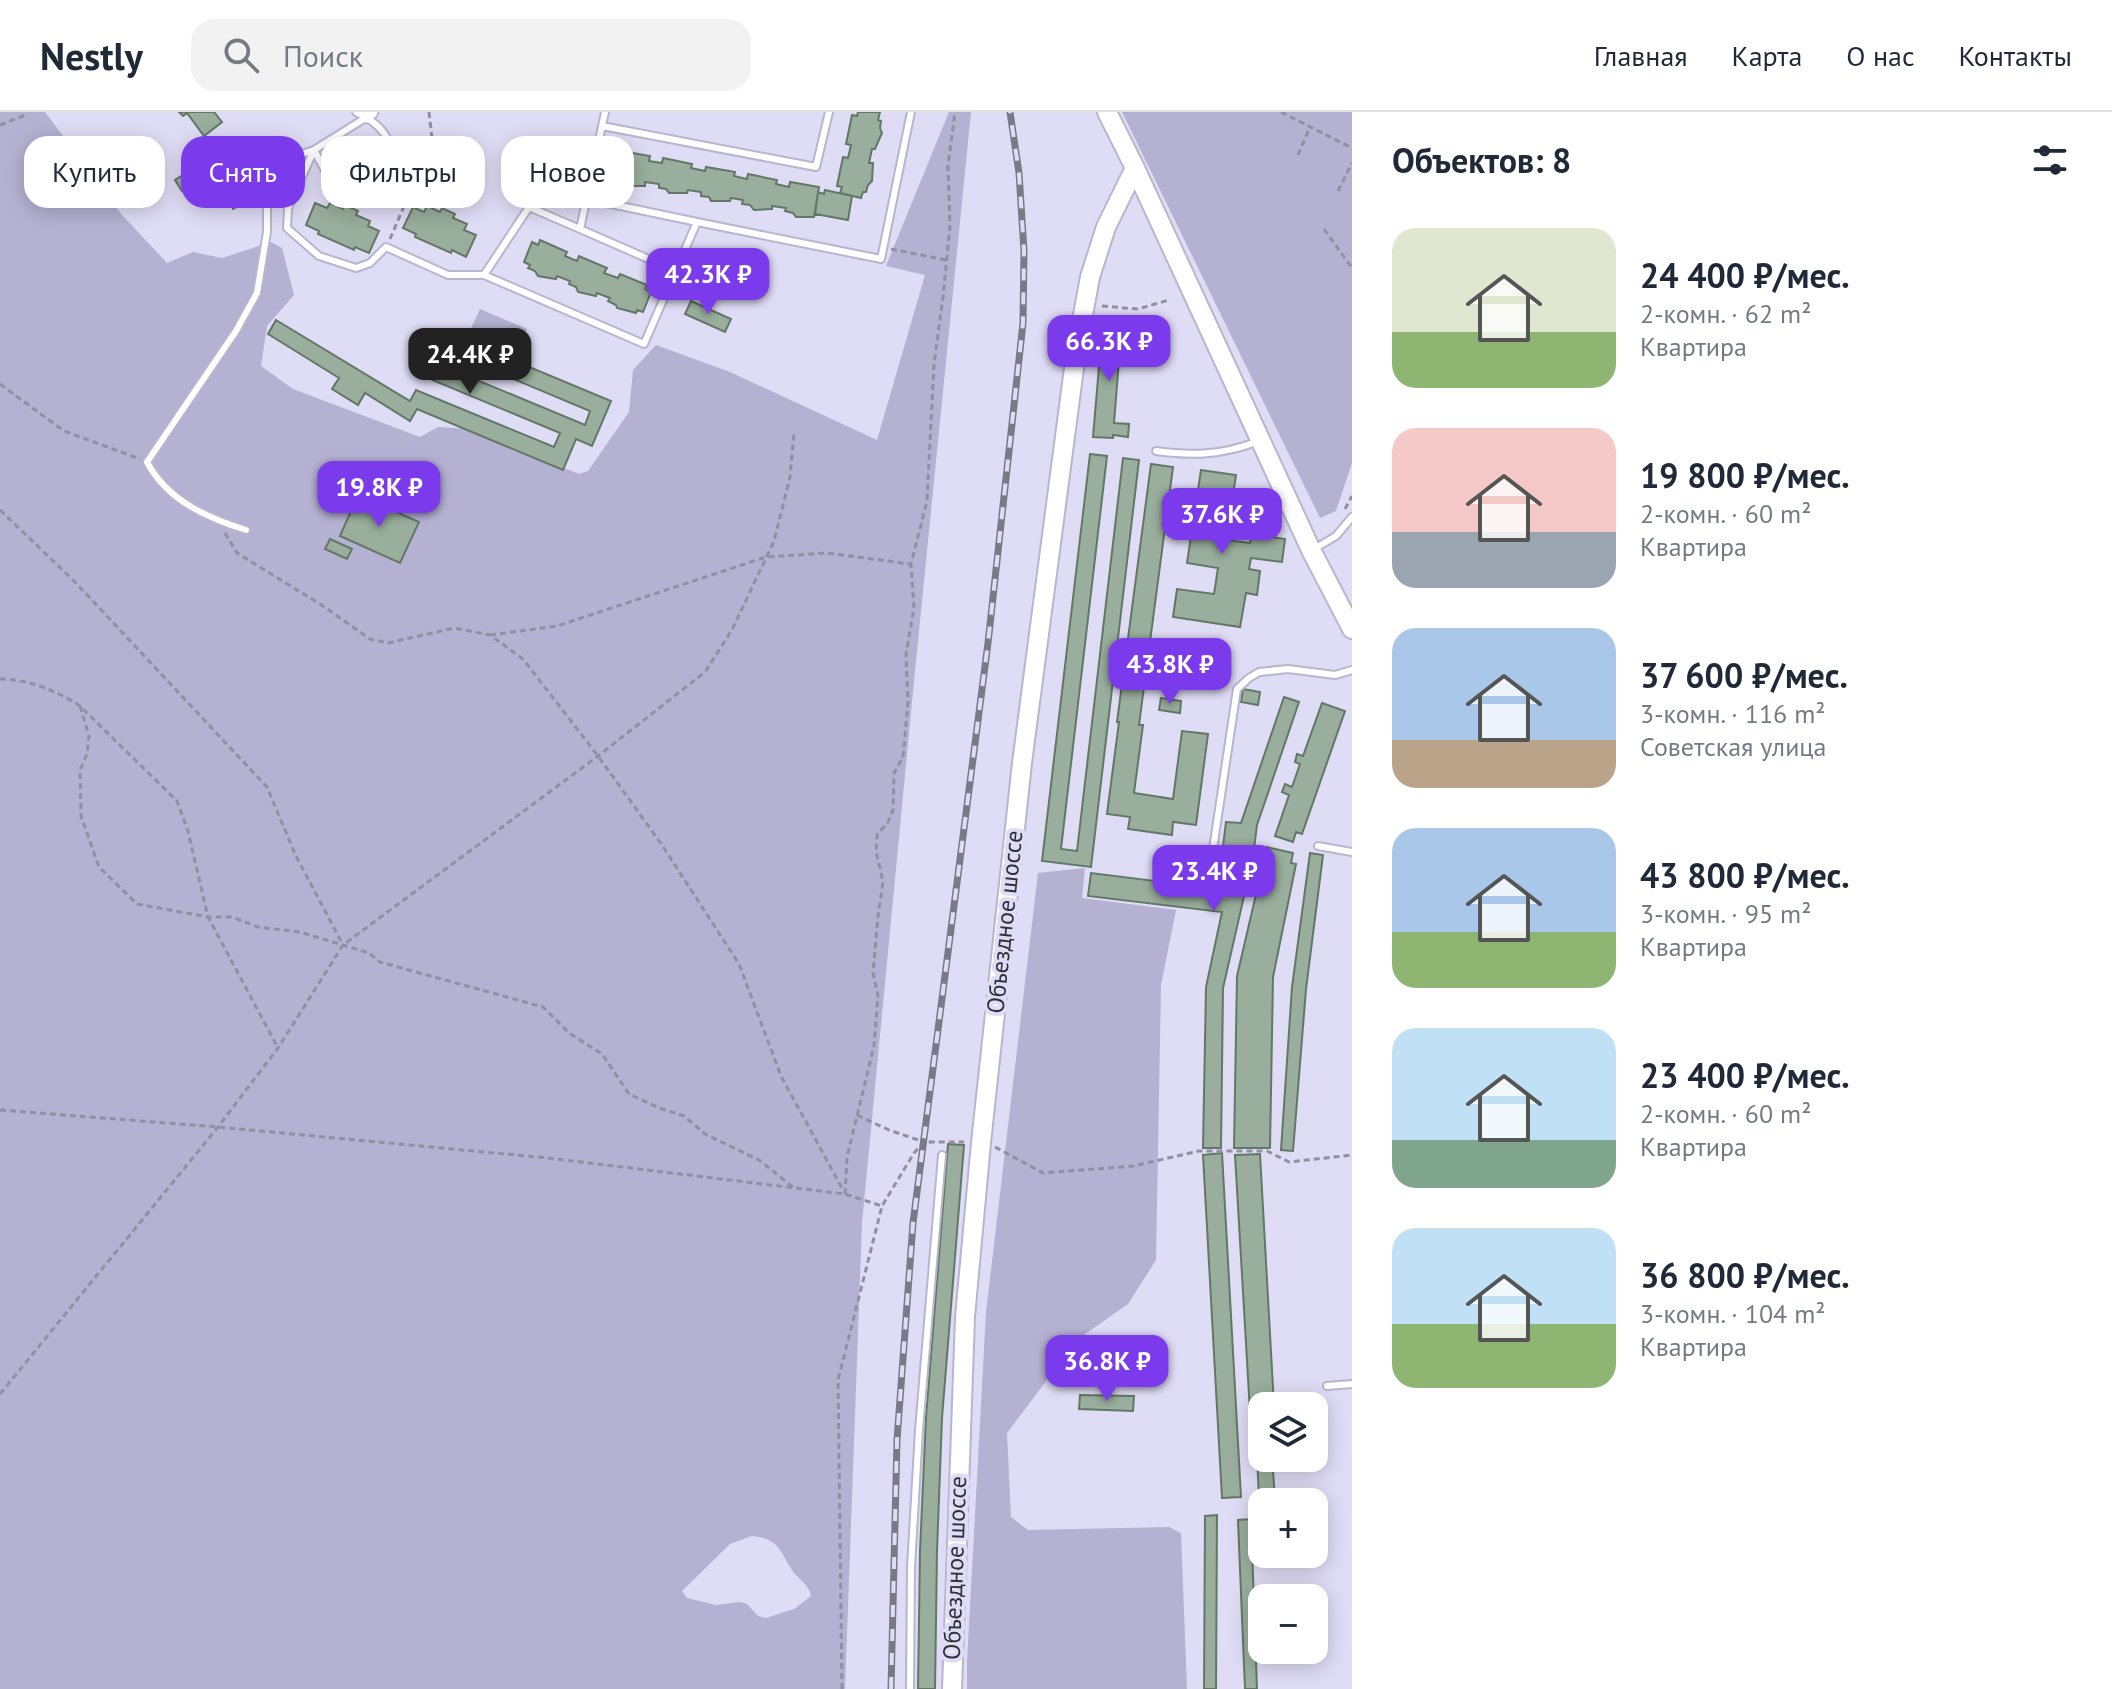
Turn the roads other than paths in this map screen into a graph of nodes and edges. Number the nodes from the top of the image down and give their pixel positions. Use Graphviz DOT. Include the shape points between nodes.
graph roads {
  1 [pos="605,112"];
  2 [pos="829,112"];
  3 [pos="911,112"];
  4 [pos="1107,112"];
  5 [pos="365,114"];
  6 [pos="602,126"];
  7 [pos="600,136"];
  8 [pos="314,150"];
  9 [pos="1135,168"];
  10 [pos="585,208"];
  11 [pos="630,208"];
  12 [pos="697,222"];
  13 [pos="580,229"];
  14 [pos="676,271"];
  15 [pos="484,275"];
  16 [pos="1260,441"];
  17 [pos="1156,451"];
  18 [pos="1352,517"];
  19 [pos="246,530"];
  20 [pos="1311,550"];
  21 [pos="1349,617"];
  22 [pos="1352,670"];
  23 [pos="1318,846"];
  24 [pos="1352,852"];
  25 [pos="1210,869"];
  26 [pos="942,1155"];
  27 [pos="1352,1384"];
  28 [pos="1327,1386"];
  29 [pos="910,1689"];
  30 [pos="952,1689"];
  1 -- 6 [label="lane"];
  2 -- 6 [label="lane" via="816,167"];
  3 -- 12 [label="lane" via="881,259"];
  4 -- 9 [label="main road"];
  5 -- 8 [label="lane"];
  5 -- 8 [label="lane" via="388,136 397,165 365,197 330,180"];
  6 -- 7 [label="lane"];
  8 -- 15 [label="lane" via="288,208 287,228 319,256 356,268 386,247 448,275"];
  8 -- 19 [label="lane" via="275,172 267,198 257,293 147,462 155,477 189,507"];
  9 -- 16 [label="main road"];
  9 -- 30 [label="main road, Объездное шоссе" via="1106,227 1090,277 1022,763 965,1317"];
  10 -- 13 [label="lane"];
  11 -- 12 [label="lane"];
  12 -- 14 [label="lane"];
  13 -- 14 [label="lane"];
  13 -- 15 [label="lane" via="529,207"];
  14 -- 15 [label="lane" via="644,344"];
  16 -- 17 [label="lane" via="1192,455"];
  16 -- 20 [label="main road"];
  18 -- 20 [label="lane" via="1336,536"];
  20 -- 21 [label="main road"];
  22 -- 25 [label="lane" via="1335,675 1288,669 1259,672 1237,689"];
  23 -- 24 [label="lane"];
  26 -- 29 [label="lane" via="919,1430"];
  27 -- 28 [label="lane"];
}
